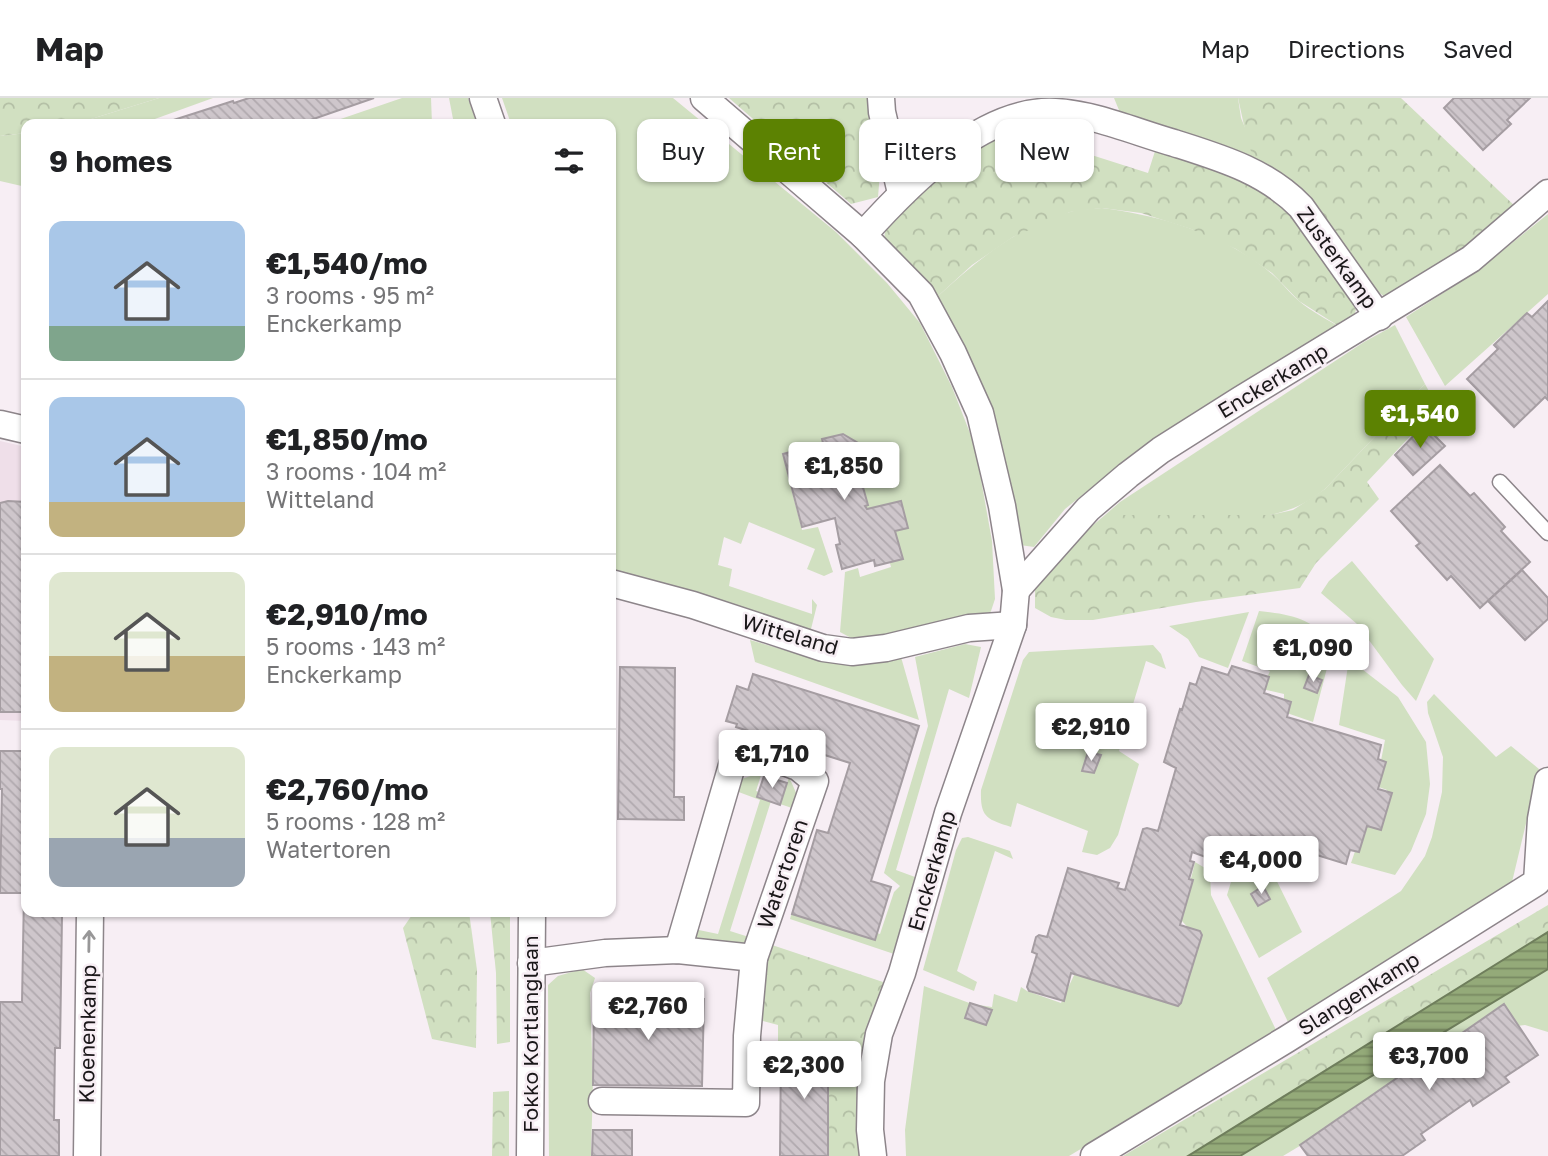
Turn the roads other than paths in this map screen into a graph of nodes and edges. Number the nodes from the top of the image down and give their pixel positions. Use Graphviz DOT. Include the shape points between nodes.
graph roads {
  1 [pos="483,98"];
  2 [pos="704,98"];
  3 [pos="881,98"];
  4 [pos="1000,110"];
  5 [pos="1101,110"];
  6 [pos="490,119"];
  7 [pos="901,192"];
  8 [pos="1548,193"];
  9 [pos="863,235"];
  10 [pos="1379,317"];
  11 [pos="0,424"];
  12 [pos="21,429"];
  13 [pos="1500,482"];
  14 [pos="1548,533"];
  15 [pos="616,584"];
  16 [pos="1016,590"];
  17 [pos="1013,625"];
  18 [pos="1548,781"];
  19 [pos="1542,881"];
  20 [pos="90,917"];
  21 [pos="531,917"];
  22 [pos="678,950"];
  23 [pos="754,958"];
  24 [pos="531,963"];
  25 [pos="602,1101"];
  26 [pos="87,1156"];
  27 [pos="530,1156"];
  28 [pos="873,1156"];
  29 [pos="1094,1156"];
  1 -- 6 [label="street"];
  2 -- 9 [label="street, Enckerkamp"];
  3 -- 7 [label="street"];
  4 -- 5 [label="street, Zusterkamp" via="1082,116"];
  4 -- 7 [label="street, Zusterkamp"];
  5 -- 10 [label="street, Zusterkamp" via="1222,158 1286,191"];
  7 -- 9 [label="street, Zusterkamp"];
  8 -- 10 [label="street, Enckerkamp" via="1471,259"];
  9 -- 16 [label="street, Enckerkamp" via="921,295 979,413"];
  10 -- 16 [label="street, Enckerkamp" via="1161,450 1088,509"];
  11 -- 12 [label="street"];
  13 -- 14 [label="lane"];
  15 -- 17 [label="street, Witteland" via="823,648 852,652 969,628"];
  16 -- 17 [label="street, Enckerkamp"];
  17 -- 28 [label="street, Enckerkamp" via="879,1034 871,1081"];
  18 -- 19 [label="street, Slangenkamp" via="1541,819"];
  19 -- 29 [label="street, Slangenkamp"];
  26 -- 20 [label="street, Kloenenkamp, one-way"];
  21 -- 24 [label="street, Fokko Kortlanglaan"];
  22 -- 23 [label="street"];
  22 -- 23 [label="street, Watertoren" via="733,762 765,755 798,767 815,782"];
  22 -- 24 [label="street"];
  23 -- 25 [label="street, Watertoren" via="746,1103"];
  24 -- 27 [label="street, Fokko Kortlanglaan"];
}
